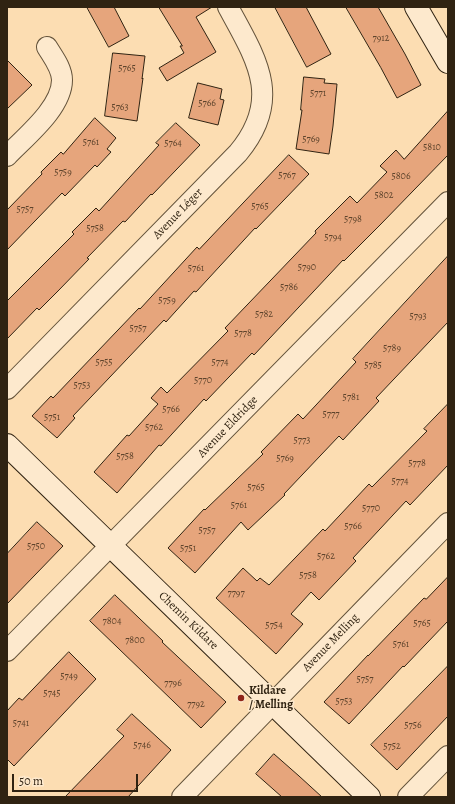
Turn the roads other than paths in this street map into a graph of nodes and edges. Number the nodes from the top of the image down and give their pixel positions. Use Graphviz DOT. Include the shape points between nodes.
graph roads {
  1 [pos="228,7"];
  2 [pos="416,7"];
  3 [pos="47,47"];
  4 [pos="448,62"];
  5 [pos="7,156"];
  6 [pos="448,202"];
  7 [pos="7,389"];
  8 [pos="7,445"];
  9 [pos="448,523"];
  10 [pos="111,546"];
  11 [pos="7,651"];
  12 [pos="273,703"];
  13 [pos="448,756"];
  14 [pos="182,797"];
  15 [pos="369,797"];
  16 [pos="408,797"];
  1 -- 7 [label="street, Avenue Léger" via="255,57 262,84 258,120 249,138 238,153"];
  2 -- 4 [label="street"];
  3 -- 5 [label="street" via="60,67 62,80 58,98 42,120"];
  6 -- 10 [label="street, Avenue Eldridge"];
  8 -- 10 [label="street, Chemin Kildare"];
  9 -- 12 [label="street, Avenue Melling"];
  10 -- 11 [label="street, Avenue Eldridge"];
  10 -- 12 [label="street, Chemin Kildare"];
  12 -- 14 [label="street, Avenue Melling"];
  12 -- 15 [label="street, Chemin Kildare"];
  13 -- 16 [label="street"];
}
